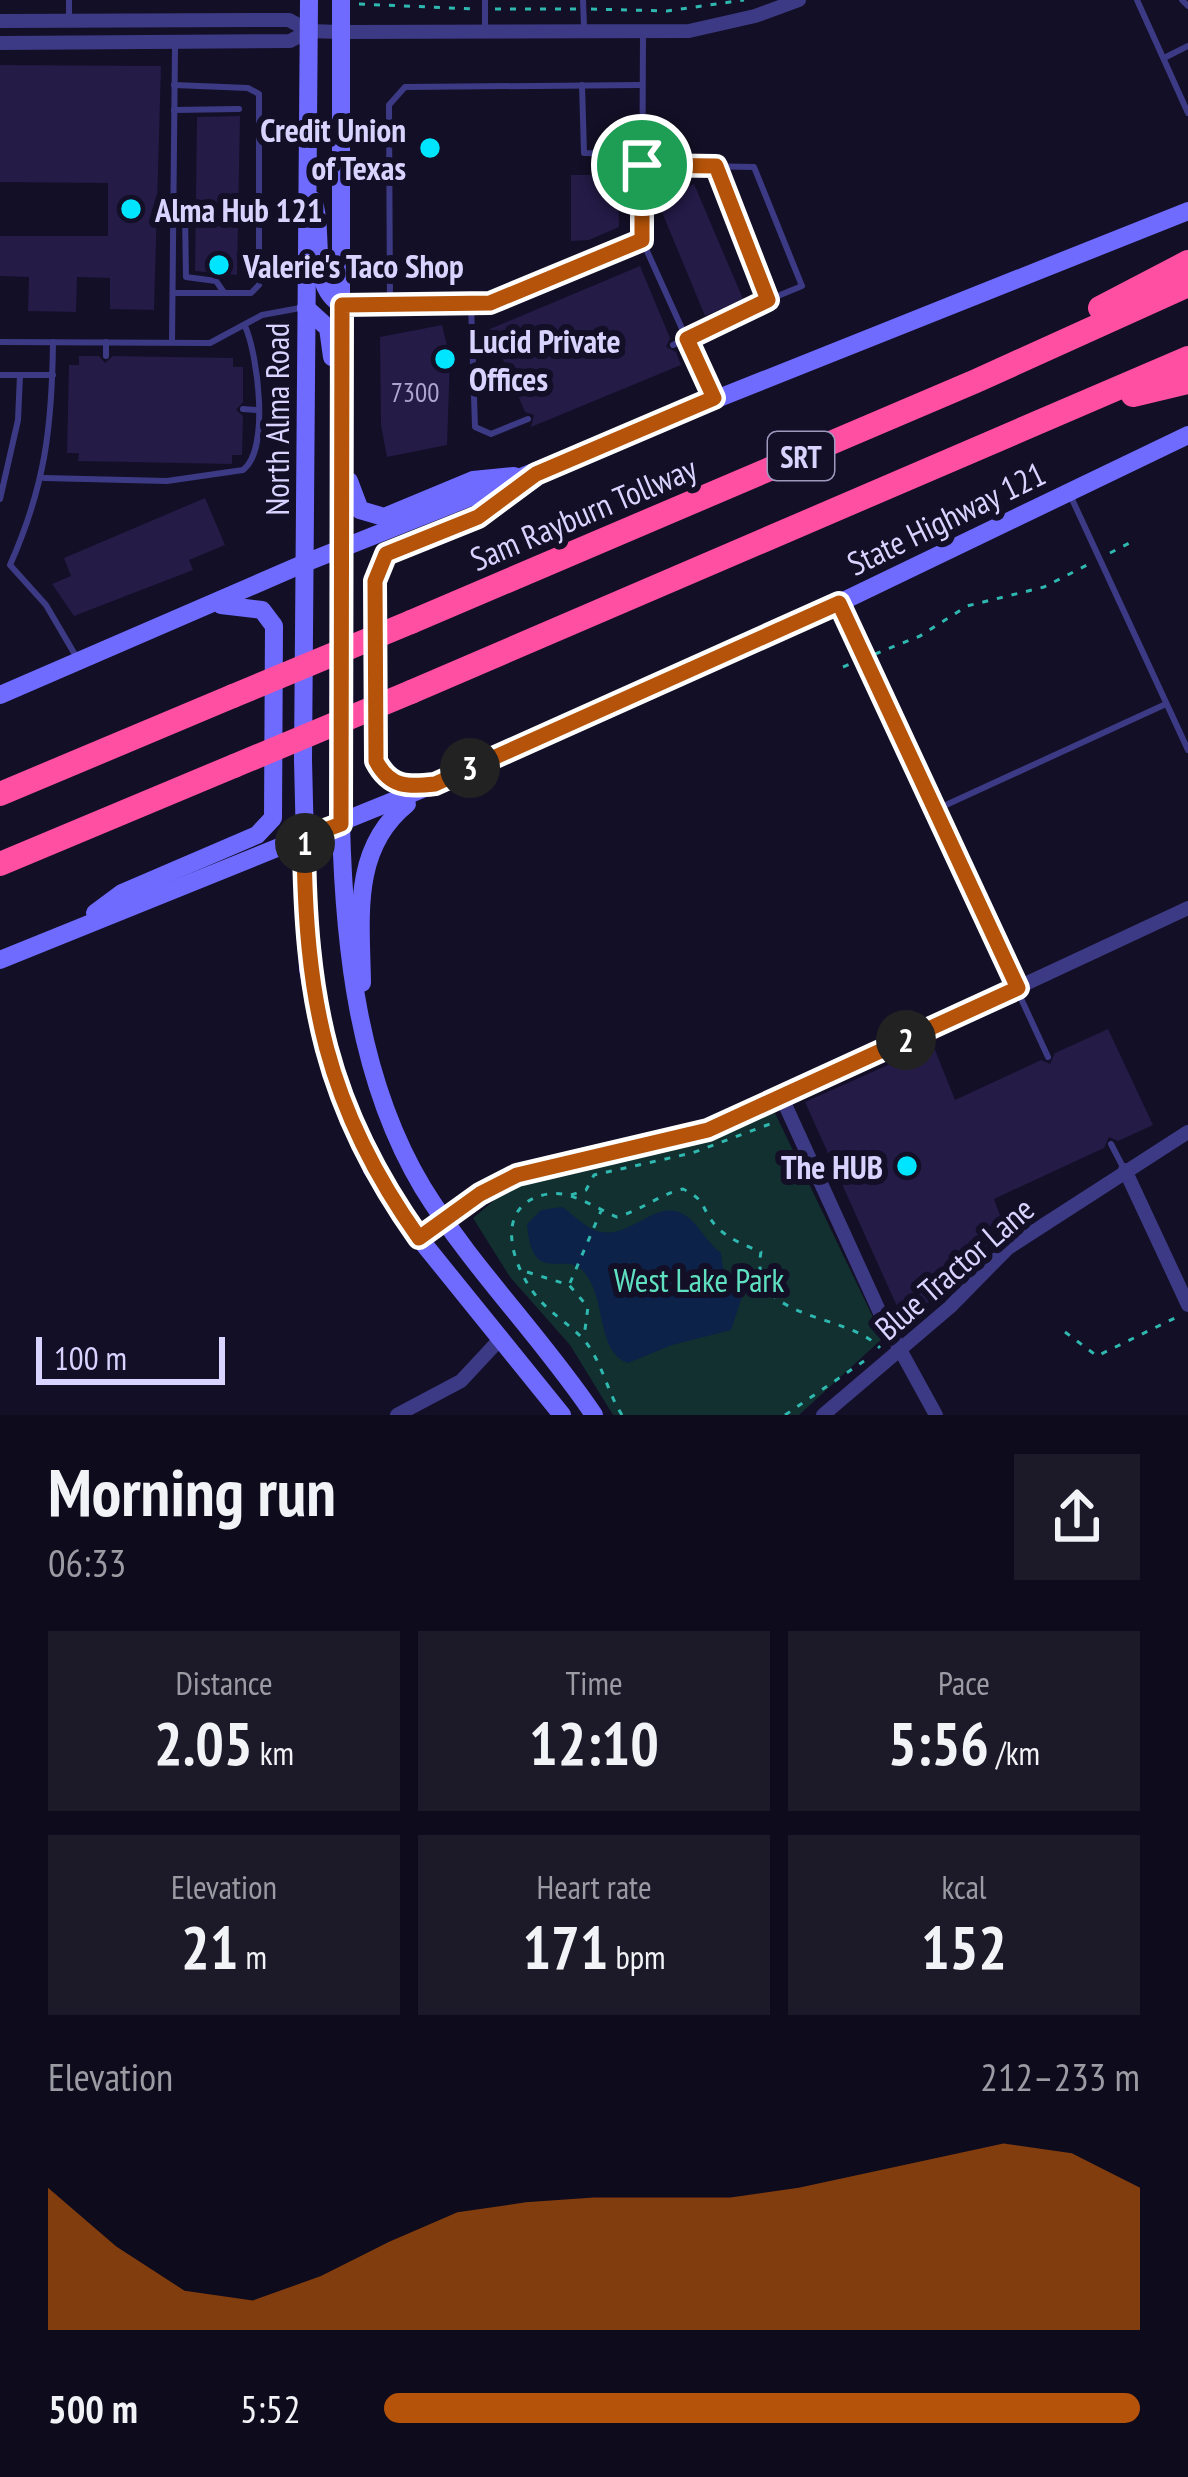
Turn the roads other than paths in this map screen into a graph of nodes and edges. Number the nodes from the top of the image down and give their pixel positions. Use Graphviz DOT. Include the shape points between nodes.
graph roads {
  1 [pos="69,0"];
  2 [pos="309,0"];
  3 [pos="341,0"];
  4 [pos="485,0"];
  5 [pos="583,0"];
  6 [pos="800,0"];
  7 [pos="1137,0"];
  8 [pos="69,20"];
  9 [pos="0,21"];
  10 [pos="309,31"];
  11 [pos="485,31"];
  12 [pos="584,31"];
  13 [pos="643,31"];
  14 [pos="341,32"];
  15 [pos="175,41"];
  16 [pos="0,43"];
  17 [pos="1186,48"];
  18 [pos="1163,58"];
  19 [pos="1188,59"];
  20 [pos="642,85"];
  21 [pos="174,86"];
  22 [pos="582,86"];
  23 [pos="239,109"];
  24 [pos="174,110"];
  25 [pos="1188,113"];
  26 [pos="642,154"];
  27 [pos="642,165"];
  28 [pos="716,166"];
  29 [pos="308,182"];
  30 [pos="173,204"];
  31 [pos="1188,211"];
  32 [pos="642,240"];
  33 [pos="1188,262"];
  34 [pos="1188,285"];
  35 [pos="173,293"];
  36 [pos="225,293"];
  37 [pos="768,300"];
  38 [pos="471,304"];
  39 [pos="342,305"];
  40 [pos="391,305"];
  41 [pos="306,308"];
  42 [pos="245,326"];
  43 [pos="687,339"];
  44 [pos="0,342"];
  45 [pos="53,342"];
  46 [pos="172,342"];
  47 [pos="106,343"];
  48 [pos="673,345"];
  49 [pos="106,356"];
  50 [pos="1188,358"];
  51 [pos="0,375"];
  52 [pos="20,375"];
  53 [pos="53,375"];
  54 [pos="976,381"];
  55 [pos="1188,382"];
  56 [pos="343,388"];
  57 [pos="714,398"];
  58 [pos="243,410"];
  59 [pos="257,410"];
  60 [pos="1072,410"];
  61 [pos="528,419"];
  62 [pos="1188,434"];
  63 [pos="343,458"];
  64 [pos="536,474"];
  65 [pos="44,478"];
  66 [pos="1069,492"];
  67 [pos="0,499"];
  68 [pos="343,552"];
  69 [pos="0,559"];
  70 [pos="305,563"];
  71 [pos="10,565"];
  72 [pos="839,603"];
  73 [pos="215,605"];
  74 [pos="79,661"];
  75 [pos="0,695"];
  76 [pos="1167,704"];
  77 [pos="1188,750"];
  78 [pos="435,784"];
  79 [pos="0,794"];
  80 [pos="935,810"];
  81 [pos="341,824"];
  82 [pos="304,838"];
  83 [pos="0,864"];
  84 [pos="1188,908"];
  85 [pos="72,930"];
  86 [pos="0,960"];
  87 [pos="1018,988"];
  88 [pos="362,1018"];
  89 [pos="1048,1057"];
  90 [pos="782,1098"];
  91 [pos="1188,1132"];
  92 [pos="1111,1144"];
  93 [pos="1125,1170"];
  94 [pos="444,1219"];
  95 [pos="419,1238"];
  96 [pos="1188,1308"];
  97 [pos="502,1337"];
  98 [pos="902,1348"];
  99 [pos="397,1415"];
  100 [pos="562,1415"];
  101 [pos="594,1415"];
  102 [pos="823,1415"];
  103 [pos="936,1415"];
  1 -- 8 [label="lane"];
  2 -- 10 [label="main road, North Alma Road"];
  3 -- 14 [label="main road, North Alma Road"];
  4 -- 11 [label="lane"];
  5 -- 12 [label="lane"];
  6 -- 13 [label="street" via="688,31"];
  7 -- 18 [label="lane"];
  8 -- 9 [label="street"];
  8 -- 10 [label="street" via="289,20"];
  10 -- 14 [label="street"];
  10 -- 15 [label="street" via="290,41"];
  10 -- 29 [label="main road, North Alma Road"];
  11 -- 12 [label="street"];
  11 -- 14 [label="street"];
  12 -- 13 [label="street"];
  13 -- 20 [label="lane"];
  14 -- 39 [label="main road, North Alma Road"];
  15 -- 16 [label="street"];
  15 -- 21 [label="lane"];
  17 -- 18 [label="lane"];
  17 -- 19 [label="lane"];
  18 -- 25 [label="lane"];
  20 -- 22 [label="lane"];
  20 -- 26 [label="lane"];
  21 -- 24 [label="lane"];
  21 -- 36 [label="lane" via="259,94 259,285"];
  22 -- 26 [label="lane" via="584,153"];
  22 -- 40 [label="lane" via="405,87 389,105"];
  23 -- 24 [label="lane"];
  24 -- 30 [label="lane"];
  26 -- 27 [label="lane"];
  27 -- 28 [label="lane"];
  27 -- 32 [label="lane"];
  28 -- 37 [label="lane"];
  28 -- 37 [label="lane" via="754,167 802,286"];
  29 -- 39 [label="main road" via="320,221 321,277 326,294"];
  29 -- 41 [label="main road, North Alma Road"];
  30 -- 35 [label="lane"];
  30 -- 36 [label="lane" via="185,213 186,277 216,281"];
  31 -- 57 [label="main road"];
  32 -- 38 [label="lane" via="507,298"];
  32 -- 43 [label="lane"];
  33 -- 54 [label="highway"];
  34 -- 54 [label="highway, Sam Rayburn Tollway / SRT"];
  35 -- 36 [label="lane"];
  35 -- 46 [label="lane"];
  37 -- 43 [label="lane"];
  38 -- 40 [label="lane"];
  38 -- 61 [label="lane" via="475,427 491,434"];
  39 -- 40 [label="lane"];
  39 -- 56 [label="main road, North Alma Road"];
  41 -- 42 [label="lane" via="280,309"];
  41 -- 56 [label="main road" via="328,328 332,373"];
  41 -- 70 [label="main road, North Alma Road"];
  42 -- 46 [label="lane" via="210,343"];
  42 -- 59 [label="lane" via="258,362"];
  43 -- 48 [label="lane"];
  43 -- 57 [label="lane"];
  44 -- 45 [label="lane"];
  45 -- 47 [label="lane"];
  45 -- 53 [label="lane"];
  46 -- 47 [label="lane"];
  47 -- 49 [label="lane"];
  50 -- 60 [label="highway, SRT"];
  51 -- 52 [label="lane"];
  52 -- 53 [label="lane"];
  52 -- 67 [label="lane"];
  53 -- 65 [label="lane"];
  54 -- 79 [label="highway, Sam Rayburn Tollway / SRT, bridge"];
  55 -- 60 [label="highway"];
  56 -- 63 [label="main road, North Alma Road"];
  57 -- 64 [label="main road"];
  58 -- 59 [label="lane"];
  59 -- 65 [label="lane" via="255,458 244,470 167,481"];
  60 -- 83 [label="highway, SRT, bridge"];
  62 -- 66 [label="main road, State Highway 121"];
  63 -- 64 [label="main road" via="354,501 384,517 473,480"];
  63 -- 68 [label="main road, North Alma Road"];
  64 -- 68 [label="main road"];
  64 -- 78 [label="main road" via="478,517 386,554 377,572 376,761 398,784"];
  65 -- 71 [label="lane"];
  66 -- 72 [label="main road, State Highway 121"];
  66 -- 76 [label="lane"];
  68 -- 70 [label="main road"];
  68 -- 81 [label="main road, North Alma Road"];
  69 -- 71 [label="lane"];
  70 -- 73 [label="main road"];
  70 -- 82 [label="main road, North Alma Road"];
  71 -- 74 [label="lane"];
  72 -- 78 [label="main road, State Highway 121"];
  72 -- 80 [label="lane"];
  73 -- 74 [label="main road"];
  73 -- 85 [label="main road" via="262,610 274,626 273,818 257,835 122,893"];
  74 -- 75 [label="main road"];
  76 -- 77 [label="lane"];
  76 -- 80 [label="lane"];
  78 -- 81 [label="main road, State Highway 121"];
  78 -- 88 [label="main road" via="392,816 366,860"];
  80 -- 87 [label="lane"];
  81 -- 82 [label="main road, State Highway 121"];
  81 -- 88 [label="main road, North Alma Road" via="347,952"];
  82 -- 85 [label="main road, State Highway 121"];
  82 -- 95 [label="main road, North Alma Road" via="305,937 321,1034 372,1169"];
  84 -- 87 [label="street"];
  85 -- 86 [label="main road, State Highway 121"];
  87 -- 89 [label="lane"];
  87 -- 90 [label="street"];
  88 -- 94 [label="main road" via="398,1133"];
  90 -- 94 [label="street" via="693,1135 517,1175"];
  90 -- 98 [label="street"];
  91 -- 93 [label="street, Blue Tractor Lane"];
  92 -- 93 [label="lane"];
  93 -- 96 [label="street"];
  93 -- 98 [label="street, Blue Tractor Lane" via="1008,1248"];
  94 -- 95 [label="street"];
  94 -- 101 [label="main road"];
  95 -- 97 [label="main road, North Alma Road"];
  97 -- 99 [label="street" via="460,1381"];
  97 -- 100 [label="main road, North Alma Road"];
  98 -- 102 [label="street, Blue Tractor Lane"];
  98 -- 103 [label="street"];
}
